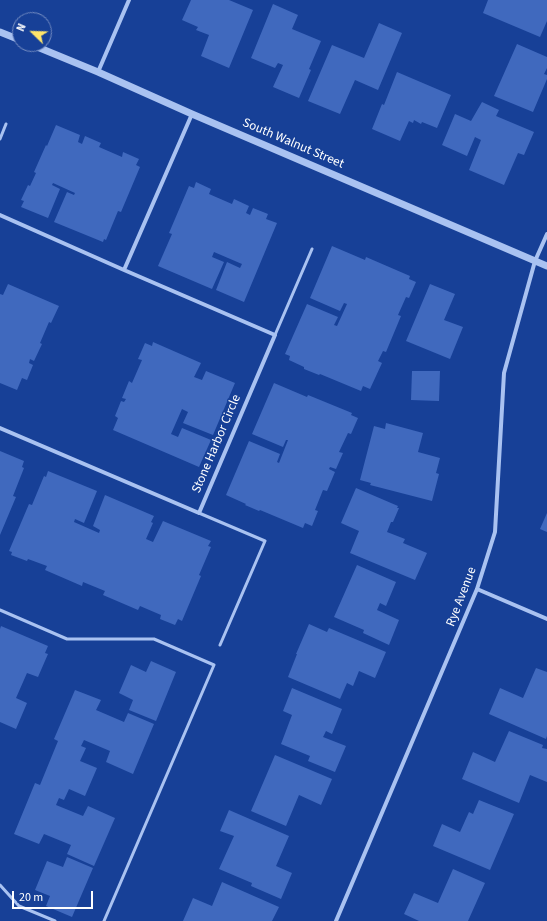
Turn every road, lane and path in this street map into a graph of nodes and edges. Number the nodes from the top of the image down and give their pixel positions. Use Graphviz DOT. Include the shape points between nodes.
graph roads {
  1 [pos="129,0"];
  2 [pos="0,32"];
  3 [pos="12,37"];
  4 [pos="49,52"];
  5 [pos="98,72"];
  6 [pos="192,114"];
  7 [pos="6,124"];
  8 [pos="0,139"];
  9 [pos="0,215"];
  10 [pos="547,234"];
  11 [pos="312,249"];
  12 [pos="535,261"];
  13 [pos="547,266"];
  14 [pos="124,270"];
  15 [pos="274,335"];
  16 [pos="0,428"];
  17 [pos="199,513"];
  18 [pos="477,589"];
  19 [pos="0,610"];
  20 [pos="547,619"];
  21 [pos="220,645"];
  22 [pos="0,885"];
  23 [pos="55,921"];
  24 [pos="104,921"];
  25 [pos="336,921"];
  1 -- 5 [label="street"];
  2 -- 3 [label="street"];
  4 -- 5 [label="street, South Walnut Street"];
  5 -- 6 [label="street, South Walnut Street"];
  6 -- 12 [label="street, South Walnut Street"];
  6 -- 14 [label="street"];
  7 -- 8 [label="lane"];
  9 -- 14 [label="street"];
  10 -- 12 [label="street, Rye Avenue"];
  11 -- 15 [label="lane"];
  12 -- 13 [label="street, South Walnut Street"];
  12 -- 18 [label="street, Rye Avenue" via="504,373 495,532"];
  14 -- 15 [label="street"];
  15 -- 17 [label="street, Stone Harbor Circle"];
  16 -- 17 [label="street, Stone Harbor Circle"];
  17 -- 21 [label="lane" via="265,542"];
  18 -- 20 [label="street"];
  18 -- 25 [label="street, Rye Avenue"];
  19 -- 24 [label="lane" via="67,639 154,639 214,665"];
  22 -- 23 [label="lane" via="19,906"];
}
